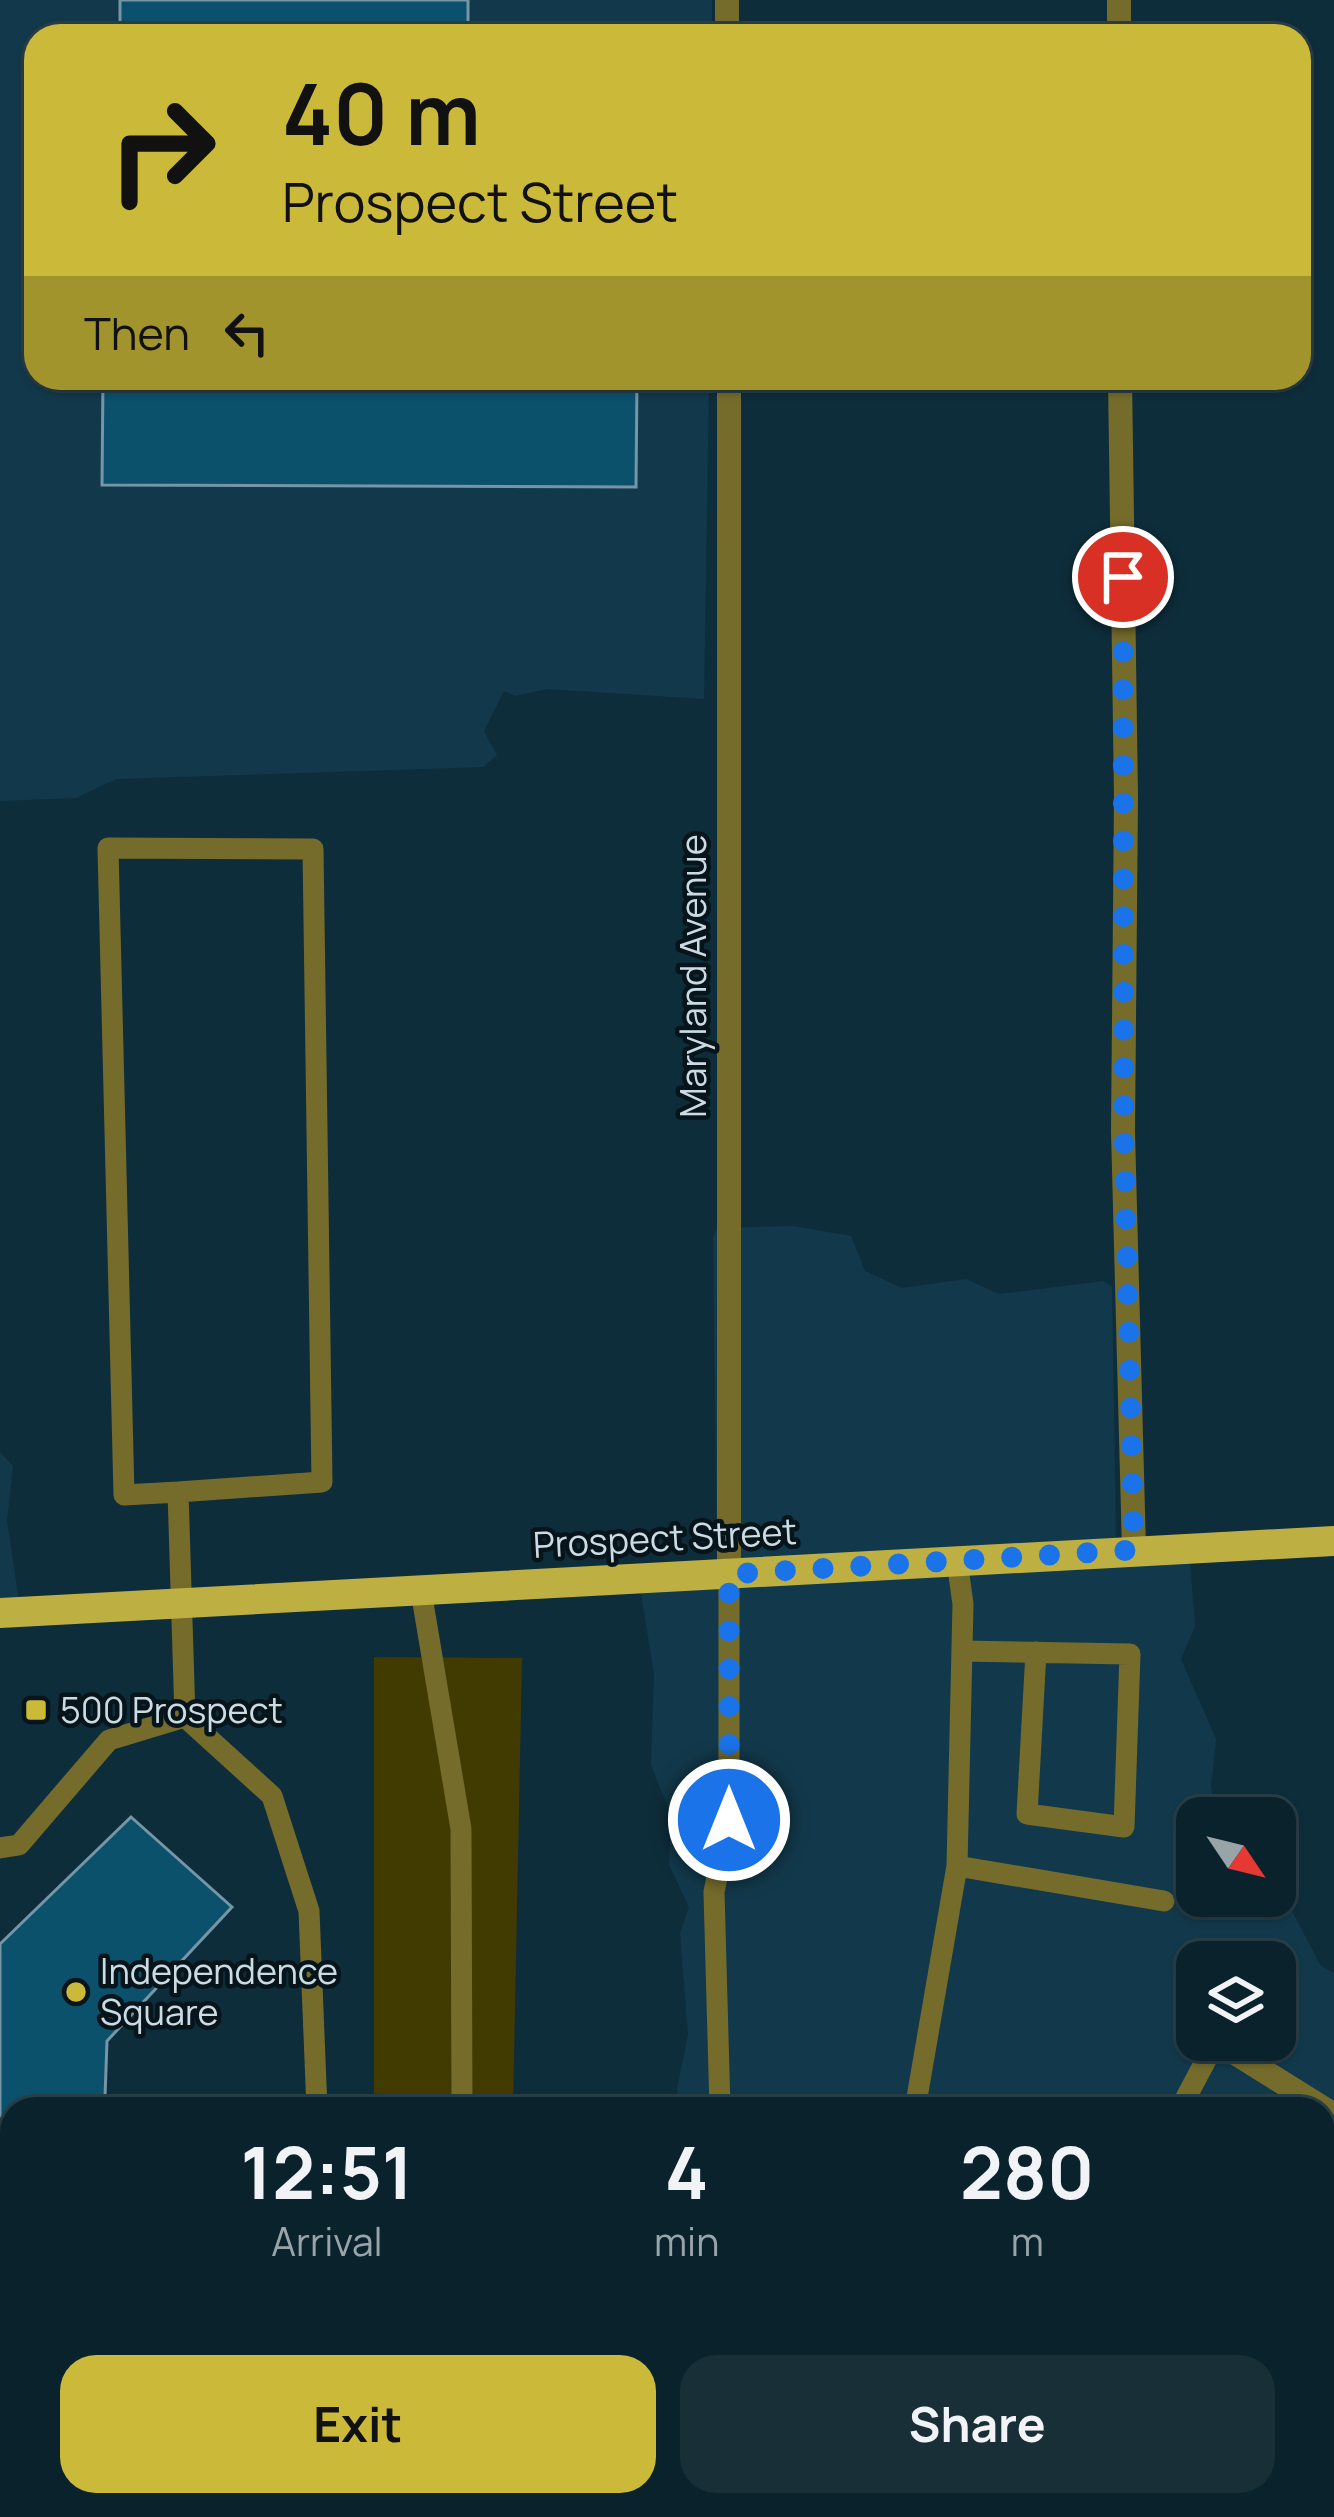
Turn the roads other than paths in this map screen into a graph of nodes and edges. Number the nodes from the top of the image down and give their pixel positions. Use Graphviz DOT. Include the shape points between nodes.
graph roads {
  1 [pos="729,390"];
  2 [pos="1120,390"];
  3 [pos="178,1492"];
  4 [pos="1334,1541"];
  5 [pos="1134,1550"];
  6 [pos="957,1561"];
  7 [pos="729,1574"];
  8 [pos="421,1591"];
  9 [pos="182,1603"];
  10 [pos="0,1613"];
  11 [pos="962,1651"];
  12 [pos="1036,1652"];
  13 [pos="185,1717"];
  14 [pos="0,1848"];
  15 [pos="957,1866"];
  16 [pos="1164,1901"];
  17 [pos="1205,2061"];
  18 [pos="1248,2061"];
  19 [pos="317,2097"];
  20 [pos="462,2097"];
  21 [pos="720,2097"];
  22 [pos="917,2097"];
  23 [pos="1186,2097"];
  24 [pos="1305,2097"];
  1 -- 7 [label="street, Maryland Avenue"];
  2 -- 5 [label="street"];
  3 -- 3 [label="lane" via="124,1496 108,848 313,849 322,1482"];
  3 -- 9 [label="lane"];
  4 -- 5 [label="main road, Prospect Street"];
  5 -- 6 [label="main road, Prospect Street"];
  6 -- 7 [label="main road, Prospect Street"];
  6 -- 11 [label="lane"];
  7 -- 8 [label="main road, Prospect Street"];
  7 -- 21 [label="lane" via="729,1820 714,1892"];
  8 -- 9 [label="main road, Prospect Street"];
  8 -- 20 [label="lane" via="460,1828"];
  9 -- 10 [label="main road, Prospect Street"];
  9 -- 13 [label="lane"];
  11 -- 12 [label="lane"];
  11 -- 15 [label="lane"];
  12 -- 12 [label="lane" via="1130,1654 1124,1827 1028,1814"];
  13 -- 14 [label="lane" via="109,1740 19,1845"];
  13 -- 19 [label="lane" via="272,1796 309,1911"];
  15 -- 16 [label="lane"];
  15 -- 22 [label="lane"];
  17 -- 23 [label="lane"];
  18 -- 24 [label="street"];
}
